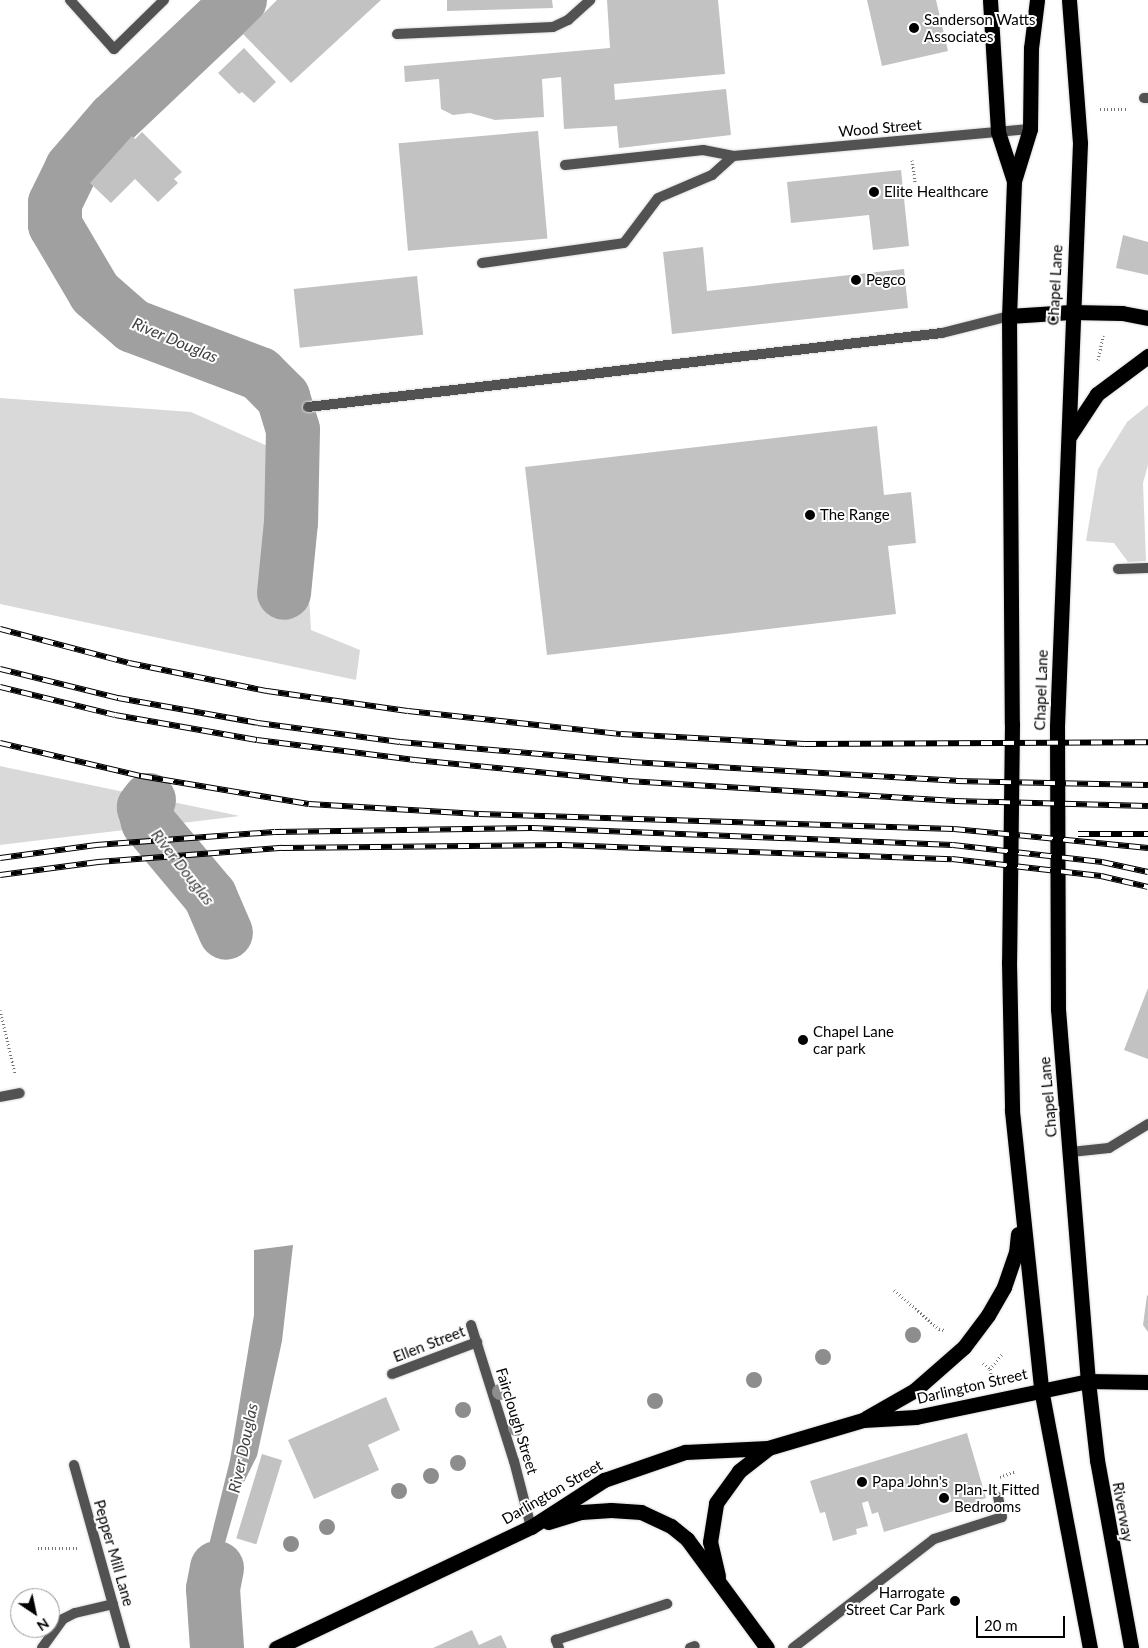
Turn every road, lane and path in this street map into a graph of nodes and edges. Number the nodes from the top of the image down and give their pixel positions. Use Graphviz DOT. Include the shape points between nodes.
graph roads {
  1 [pos="70,0"];
  2 [pos="164,0"];
  3 [pos="590,0"];
  4 [pos="990,0"];
  5 [pos="1036,0"];
  6 [pos="1069,0"];
  7 [pos="397,34"];
  8 [pos="1107,109"];
  9 [pos="1126,109"];
  10 [pos="1030,129"];
  11 [pos="998,132"];
  12 [pos="733,156"];
  13 [pos="565,165"];
  14 [pos="1014,181"];
  15 [pos="482,263"];
  16 [pos="1071,312"];
  17 [pos="1009,316"];
  18 [pos="1148,318"];
  19 [pos="1104,331"];
  20 [pos="1148,356"];
  21 [pos="1098,360"];
  22 [pos="308,407"];
  23 [pos="1068,438"];
  24 [pos="1118,568"];
  25 [pos="1148,568"];
  26 [pos="0,1010"];
  27 [pos="20,1093"];
  28 [pos="0,1097"];
  29 [pos="1148,1124"];
  30 [pos="1070,1152"];
  31 [pos="1020,1201"];
  32 [pos="894,1290"];
  33 [pos="471,1325"];
  34 [pos="945,1330"];
  35 [pos="477,1342"];
  36 [pos="1002,1354"];
  37 [pos="983,1363"];
  38 [pos="990,1369"];
  39 [pos="392,1374"];
  40 [pos="993,1378"];
  41 [pos="1088,1381"];
  42 [pos="1148,1382"];
  43 [pos="1041,1389"];
  44 [pos="863,1420"];
  45 [pos="768,1448"];
  46 [pos="74,1466"];
  47 [pos="998,1497"];
  48 [pos="531,1527"];
  49 [pos="83,1547"];
  50 [pos="38,1548"];
  51 [pos="722,1590"];
  52 [pos="113,1604"];
  53 [pos="667,1604"];
  54 [pos="42,1648"];
  55 [pos="125,1648"];
  56 [pos="276,1648"];
  57 [pos="559,1648"];
  58 [pos="767,1648"];
  59 [pos="793,1648"];
  60 [pos="1090,1648"];
  61 [pos="1130,1648"];
  1 -- 2 [label="street" via="114,49"];
  3 -- 7 [label="street" via="568,20 553,27"];
  4 -- 11 [label="highway, Chapel Lane"];
  5 -- 10 [label="highway, Chapel Lane" via="1031,48"];
  6 -- 16 [label="highway, Chapel Lane" via="1080,143"];
  8 -- 9 [label="path"];
  10 -- 11 [label="street, Wood Street"];
  10 -- 14 [label="highway, Chapel Lane"];
  11 -- 12 [label="street, Wood Street"];
  11 -- 14 [label="highway, Chapel Lane"];
  12 -- 13 [label="street, Wood Street" via="703,150"];
  12 -- 15 [label="street" via="712,175 658,198 624,243"];
  14 -- 17 [label="highway, Chapel Lane"];
  16 -- 17 [label="highway"];
  16 -- 18 [label="highway" via="1122,313"];
  16 -- 23 [label="highway, Chapel Lane"];
  17 -- 22 [label="street" via="942,333"];
  17 -- 31 [label="highway, Chapel Lane" via="1012,724 1009,972 1012,1111"];
  19 -- 21 [label="path"];
  20 -- 23 [label="highway" via="1097,394"];
  23 -- 30 [label="highway, Chapel Lane" via="1057,746 1058,1009"];
  24 -- 25 [label="street"];
  26 -- 27 [label="path"];
  27 -- 28 [label="street"];
  29 -- 30 [label="street" via="1109,1148"];
  30 -- 41 [label="highway, Chapel Lane"];
  31 -- 43 [label="highway, Chapel Lane"];
  31 -- 44 [label="highway, Darlington Street" via="1016,1252 1004,1287 988,1315 964,1347 938,1372 915,1390"];
  32 -- 34 [label="path" via="938,1329"];
  33 -- 35 [label="street, Fairclough Street"];
  35 -- 39 [label="street, Ellen Street"];
  35 -- 48 [label="street, Fairclough Street"];
  36 -- 38 [label="path"];
  37 -- 38 [label="path"];
  38 -- 40 [label="path"];
  41 -- 42 [label="highway, Darlington Street"];
  41 -- 43 [label="highway, Darlington Street"];
  41 -- 61 [label="highway, Riverway" via="1097,1460"];
  43 -- 44 [label="highway, Darlington Street" via="916,1417"];
  43 -- 60 [label="highway"];
  44 -- 45 [label="highway, Darlington Street"];
  45 -- 48 [label="highway, Darlington Street" via="685,1452 655,1461 604,1480"];
  45 -- 51 [label="highway" via="739,1471 716,1503 710,1542"];
  46 -- 52 [label="street, Pepper Mill Lane"];
  47 -- 59 [label="street" via="1002,1517 934,1538"];
  48 -- 51 [label="highway" via="581,1512 641,1512 653,1516 687,1539"];
  48 -- 56 [label="highway, Darlington Street"];
  49 -- 50 [label="path"];
  51 -- 58 [label="highway"];
  52 -- 54 [label="street" via="63,1619"];
  52 -- 55 [label="street, Pepper Mill Lane"];
  53 -- 57 [label="street" via="556,1640"];
}
